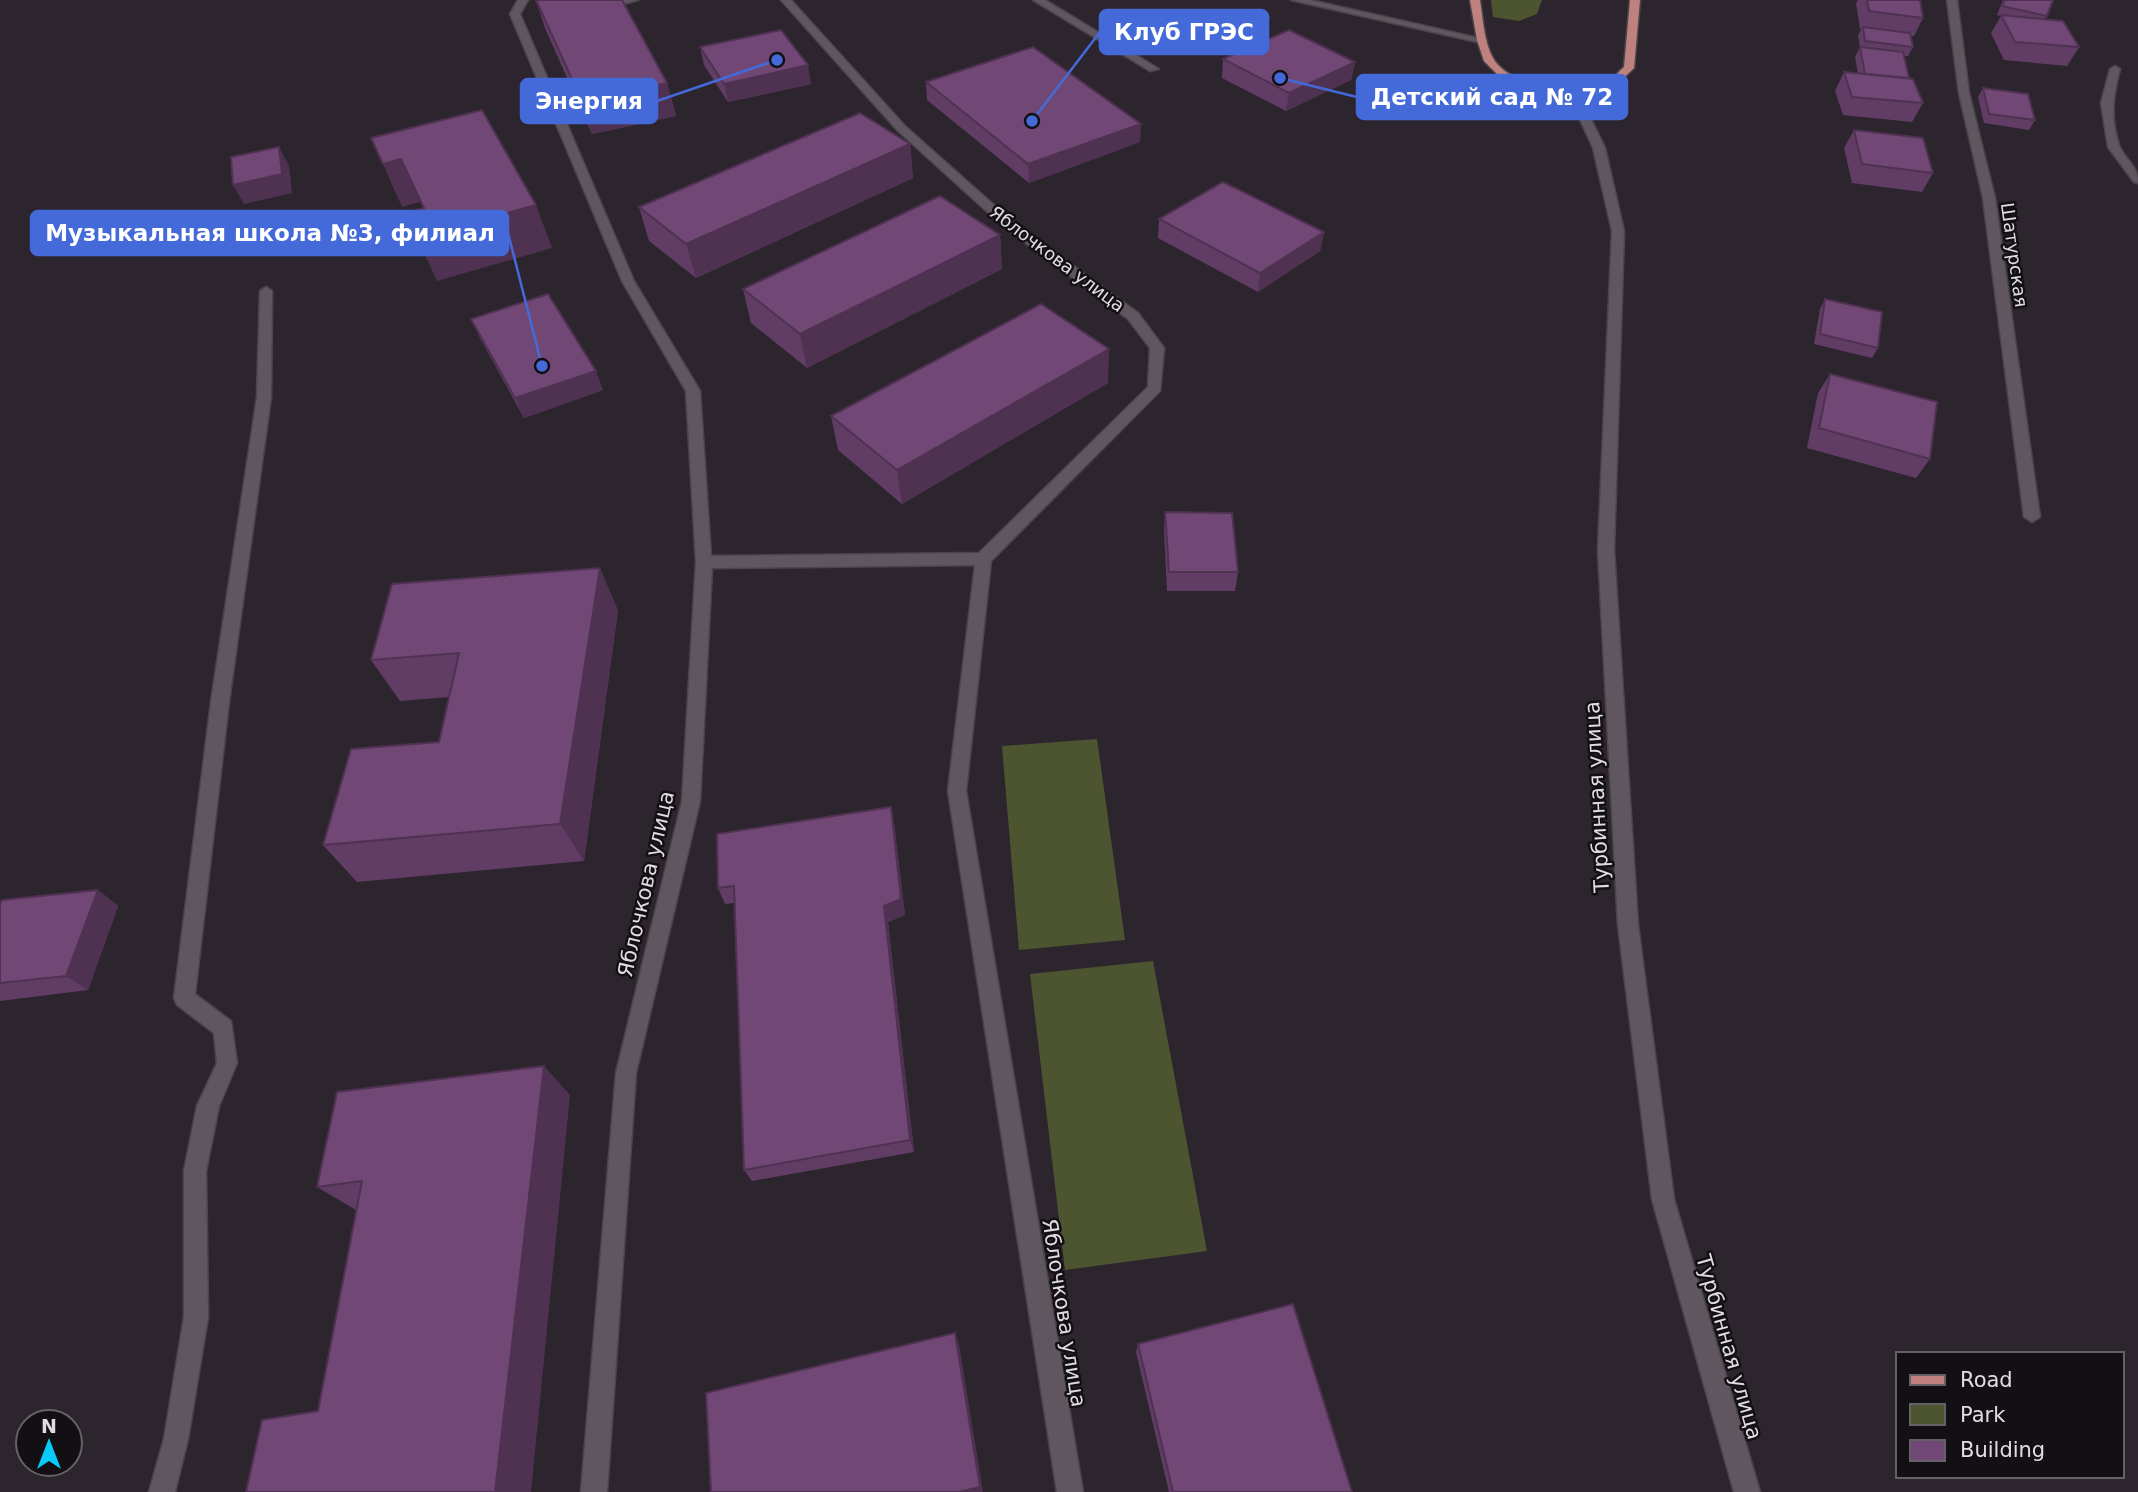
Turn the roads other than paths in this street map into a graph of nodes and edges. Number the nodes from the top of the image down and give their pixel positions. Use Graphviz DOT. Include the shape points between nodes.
graph roads {
  1 [pos="523,0"];
  2 [pos="617,0"];
  3 [pos="633,0"];
  4 [pos="786,0"];
  5 [pos="1038,0"];
  6 [pos="1296,0"];
  7 [pos="1475,0"];
  8 [pos="1635,0"];
  9 [pos="1952,0"];
  10 [pos="1482,40"];
  11 [pos="1154,69"];
  12 [pos="2115,69"];
  13 [pos="1573,93"];
  14 [pos="2138,180"];
  15 [pos="266,291"];
  16 [pos="2032,517"];
  17 [pos="983,559"];
  18 [pos="704,562"];
  19 [pos="162,1492"];
  20 [pos="594,1492"];
  21 [pos="1070,1492"];
  22 [pos="1747,1492"];
  1 -- 18 [label="street, Яблочкова улица" via="515,14 628,281 693,391"];
  2 -- 3 [label="street"];
  4 -- 17 [label="street, Яблочкова улица" via="901,128 1008,224 1133,316 1157,348 1155,388"];
  5 -- 11 [label="street"];
  6 -- 10 [label="street"];
  7 -- 10 [label="main road"];
  8 -- 13 [label="main road" via="1629,68 1607,89"];
  9 -- 16 [label="street, Шатурская" via="1964,93 1989,198"];
  10 -- 13 [label="main road" via="1489,61 1508,79 1533,89"];
  12 -- 14 [label="street" via="2106,103 2114,147"];
  13 -- 22 [label="street, Турбинная улица" via="1599,148 1618,231 1606,550 1628,925 1662,1199"];
  15 -- 19 [label="street" via="264,397 184,998 225,1028 227,1063 208,1106 195,1171 196,1317 176,1439"];
  17 -- 18 [label="street"];
  17 -- 21 [label="street, Яблочкова улица" via="957,791"];
  18 -- 20 [label="street, Яблочкова улица" via="691,801 626,1073"];
}
